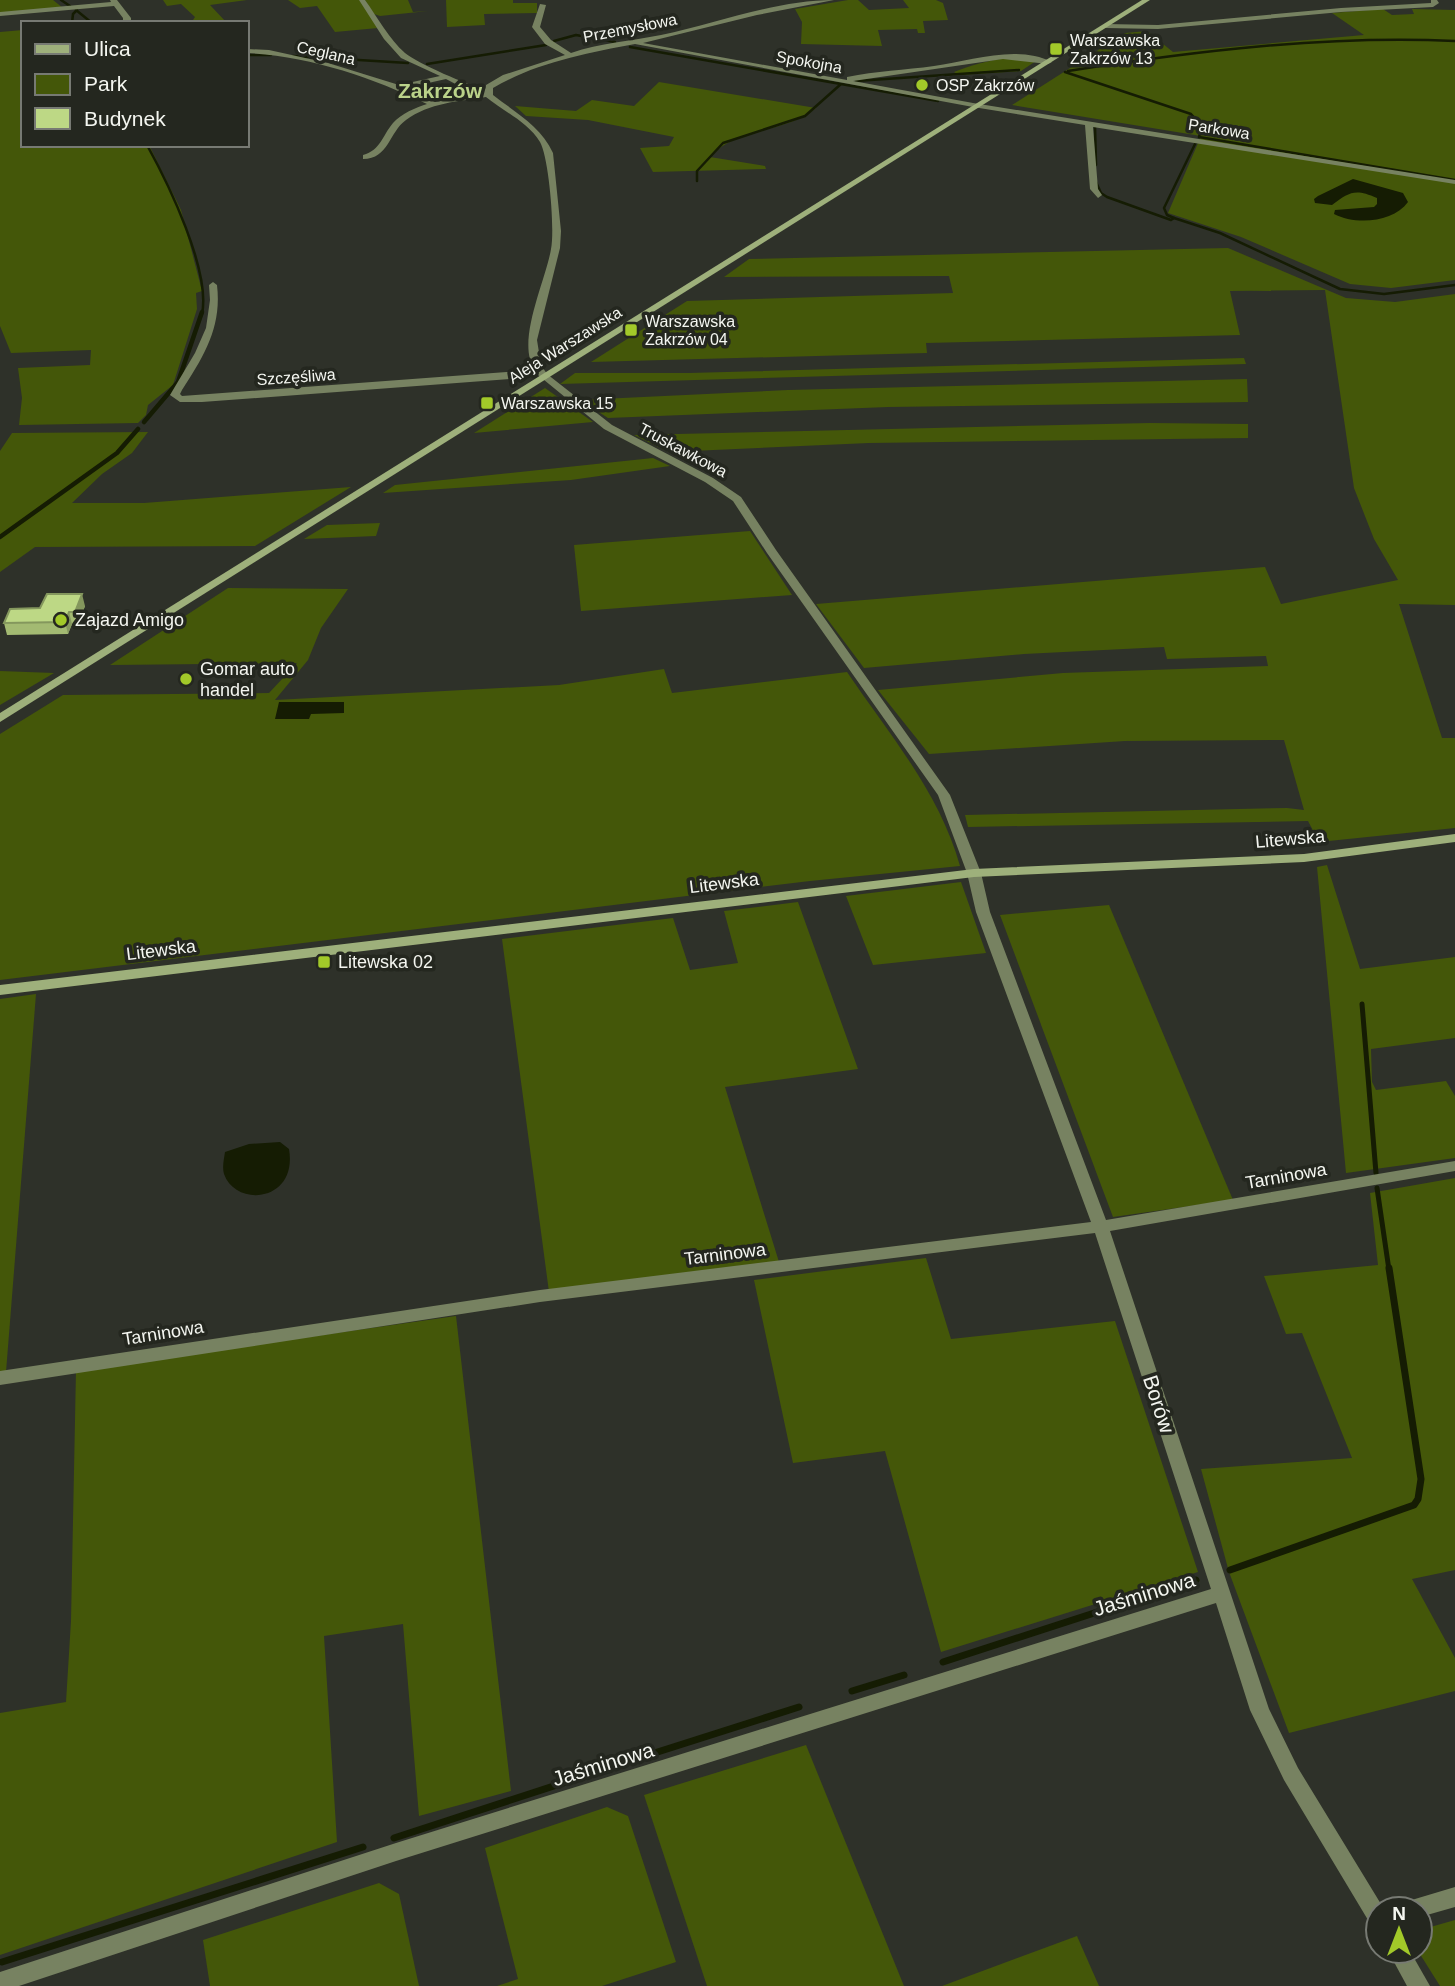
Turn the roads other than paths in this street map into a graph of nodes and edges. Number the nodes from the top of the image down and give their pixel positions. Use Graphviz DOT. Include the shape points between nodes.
graph roads {
  1 [pos="362,0"];
  2 [pos="831,0"];
  3 [pos="1147,0"];
  4 [pos="1434,0"];
  5 [pos="115,2"];
  6 [pos="542,5"];
  7 [pos="0,14"];
  8 [pos="127,21"];
  9 [pos="1106,26"];
  10 [pos="635,42"];
  11 [pos="248,51"];
  12 [pos="570,55"];
  13 [pos="1048,62"];
  14 [pos="446,77"];
  15 [pos="842,82"];
  16 [pos="399,87"];
  17 [pos="488,94"];
  18 [pos="436,105"];
  19 [pos="978,106"];
  20 [pos="1089,122"];
  21 [pos="366,157"];
  22 [pos="1455,182"];
  23 [pos="1098,195"];
  24 [pos="214,285"];
  25 [pos="542,374"];
  26 [pos="0,718"];
  27 [pos="1455,838"];
  28 [pos="974,873"];
  29 [pos="0,990"];
  30 [pos="1455,1166"];
  31 [pos="1101,1227"];
  32 [pos="0,1378"];
  33 [pos="1220,1594"];
  34 [pos="1364,1895"];
  35 [pos="1455,1897"];
  36 [pos="1434,1903"];
  37 [pos="1406,1965"];
  38 [pos="0,1982"];
  39 [pos="1419,1986"];
  1 -- 14 [label="street" via="404,56"];
  2 -- 10 [label="street, Przemysłowa"];
  3 -- 9 [label="street, Aleja Warszawska"];
  4 -- 9 [label="street" via="1433,5 1158,27"];
  5 -- 7 [label="street"];
  5 -- 8 [label="street"];
  6 -- 12 [label="street" via="536,27 548,42"];
  9 -- 13 [label="street, Aleja Warszawska"];
  10 -- 12 [label="street, Przemysłowa"];
  10 -- 15 [label="street, Spokojna"];
  11 -- 16 [label="street, Ceglana" via="328,65"];
  12 -- 17 [label="street, Przemysłowa" via="500,79"];
  13 -- 15 [label="street" via="998,55"];
  13 -- 19 [label="street, Aleja Warszawska"];
  14 -- 16 [label="street"];
  14 -- 17 [label="street"];
  15 -- 19 [label="street, Spokojna"];
  16 -- 18 [label="street, Ceglana"];
  17 -- 18 [label="street"];
  17 -- 25 [label="street" via="536,131 549,153 556,248 532,340"];
  18 -- 21 [label="street" via="403,117 380,152"];
  19 -- 20 [label="street, Parkowa"];
  19 -- 25 [label="street, Aleja Warszawska"];
  20 -- 22 [label="street, Parkowa"];
  20 -- 23 [label="street"];
  24 -- 25 [label="street, Szczęśliwa" via="210,335 177,390 180,399"];
  25 -- 26 [label="street, Aleja Warszawska"];
  25 -- 28 [label="street, Truskawkowa" via="608,427 737,499 944,795"];
  27 -- 28 [label="street, Litewska" via="1304,858"];
  28 -- 29 [label="street, Litewska"];
  28 -- 31 [label="street, Borów" via="983,912"];
  30 -- 31 [label="street, Tarninowa"];
  31 -- 32 [label="street, Tarninowa" via="540,1296"];
  31 -- 33 [label="street, Borów"];
  33 -- 34 [label="street, Borów" via="1260,1710 1280,1753"];
  33 -- 38 [label="street, Jaśminowa" via="396,1852"];
  35 -- 36 [label="street"];
  37 -- 39 [label="street"];
}
